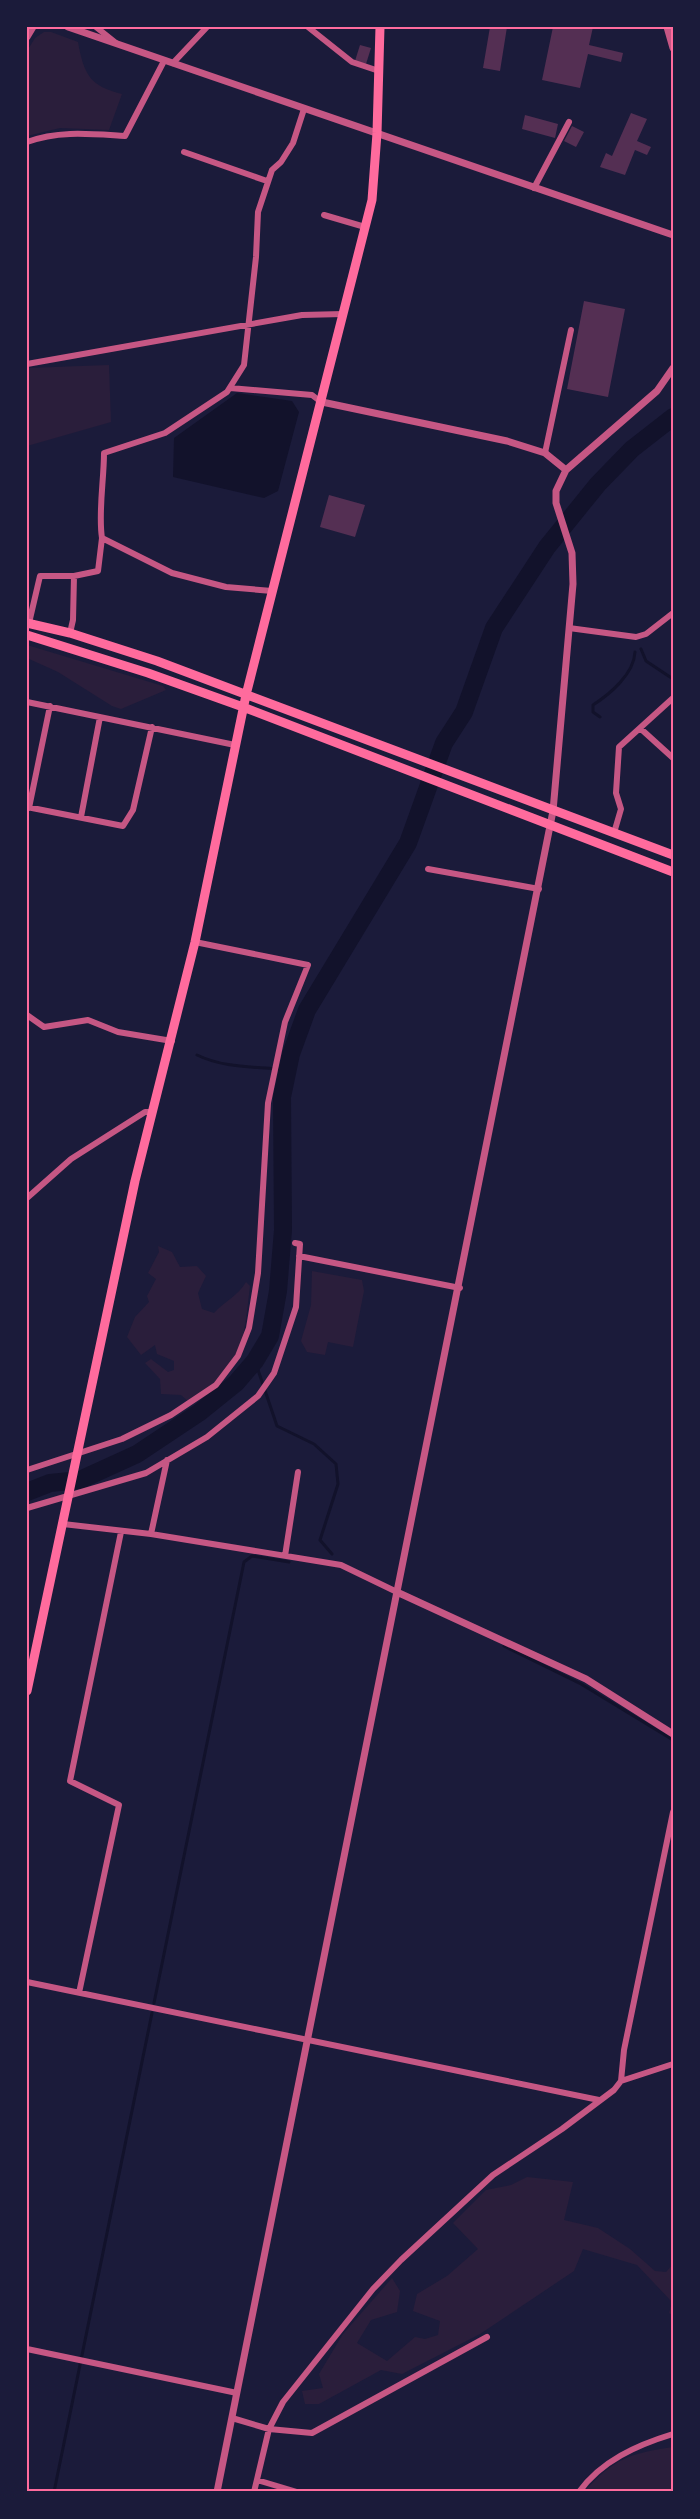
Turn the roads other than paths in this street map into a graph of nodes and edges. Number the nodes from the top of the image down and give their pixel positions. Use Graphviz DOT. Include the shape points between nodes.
graph roads {
  1 [pos="33,27"];
  2 [pos="68,27"];
  3 [pos="96,27"];
  4 [pos="207,27"];
  5 [pos="308,27"];
  6 [pos="380,27"];
  7 [pos="667,27"];
  8 [pos="27,37"];
  9 [pos="119,45"];
  10 [pos="673,48"];
  11 [pos="164,61"];
  12 [pos="173,63"];
  13 [pos="379,71"];
  14 [pos="304,109"];
  15 [pos="569,122"];
  16 [pos="377,133"];
  17 [pos="27,141"];
  18 [pos="184,152"];
  19 [pos="267,181"];
  20 [pos="534,188"];
  21 [pos="324,215"];
  22 [pos="365,227"];
  23 [pos="673,235"];
  24 [pos="343,314"];
  25 [pos="248,327"];
  26 [pos="571,330"];
  27 [pos="27,364"];
  28 [pos="673,368"];
  29 [pos="230,388"];
  30 [pos="322,402"];
  31 [pos="545,453"];
  32 [pos="566,470"];
  33 [pos="102,538"];
  34 [pos="74,576"];
  35 [pos="272,591"];
  36 [pos="673,613"];
  37 [pos="28,623"];
  38 [pos="569,628"];
  39 [pos="70,633"];
  40 [pos="27,635"];
  41 [pos="246,695"];
  42 [pos="673,698"];
  43 [pos="27,702"];
  44 [pos="50,706"];
  45 [pos="243,707"];
  46 [pos="100,717"];
  47 [pos="152,727"];
  48 [pos="641,729"];
  49 [pos="235,745"];
  50 [pos="673,758"];
  51 [pos="28,807"];
  52 [pos="553,811"];
  53 [pos="81,817"];
  54 [pos="550,826"];
  55 [pos="614,833"];
  56 [pos="673,855"];
  57 [pos="428,868"];
  58 [pos="673,872"];
  59 [pos="539,890"];
  60 [pos="195,942"];
  61 [pos="27,1015"];
  62 [pos="172,1041"];
  63 [pos="152,1112"];
  64 [pos="27,1198"];
  65 [pos="295,1243"];
  66 [pos="299,1256"];
  67 [pos="460,1288"];
  68 [pos="77,1458"];
  69 [pos="167,1460"];
  70 [pos="27,1470"];
  71 [pos="298,1472"];
  72 [pos="68,1495"];
  73 [pos="27,1508"];
  74 [pos="63,1524"];
  75 [pos="121,1532"];
  76 [pos="151,1534"];
  77 [pos="285,1556"];
  78 [pos="399,1593"];
  79 [pos="27,1691"];
  80 [pos="673,1734"];
  81 [pos="673,1812"];
  82 [pos="27,1982"];
  83 [pos="79,1993"];
  84 [pos="308,2040"];
  85 [pos="673,2064"];
  86 [pos="621,2081"];
  87 [pos="599,2100"];
  88 [pos="487,2337"];
  89 [pos="27,2349"];
  90 [pos="237,2393"];
  91 [pos="232,2418"];
  92 [pos="269,2430"];
  93 [pos="673,2433"];
  94 [pos="257,2480"];
  95 [pos="217,2492"];
  96 [pos="254,2492"];
  97 [pos="297,2492"];
  98 [pos="579,2492"];
  1 -- 8 [label="street"];
  2 -- 9 [label="street"];
  3 -- 9 [label="street"];
  4 -- 12 [label="street"];
  5 -- 13 [label="street" via="352,62"];
  6 -- 13 [label="main road"];
  7 -- 10 [label="street"];
  9 -- 11 [label="street"];
  11 -- 12 [label="street"];
  11 -- 17 [label="street" via="126,136 65,133"];
  12 -- 14 [label="street"];
  13 -- 16 [label="main road"];
  14 -- 16 [label="street"];
  14 -- 19 [label="street" via="293,143"];
  15 -- 20 [label="street"];
  16 -- 20 [label="street"];
  16 -- 22 [label="main road" via="372,200"];
  18 -- 19 [label="street"];
  19 -- 25 [label="street" via="258,212"];
  20 -- 23 [label="street"];
  21 -- 22 [label="street"];
  22 -- 24 [label="main road"];
  24 -- 25 [label="street" via="302,315"];
  24 -- 30 [label="main road"];
  25 -- 27 [label="street"];
  25 -- 29 [label="street" via="243,365"];
  26 -- 31 [label="street"];
  28 -- 32 [label="street" via="657,391"];
  29 -- 30 [label="street" via="312,394"];
  29 -- 33 [label="street" via="165,433 104,453"];
  30 -- 31 [label="street" via="507,441"];
  30 -- 35 [label="main road"];
  31 -- 32 [label="street"];
  32 -- 38 [label="street" via="556,491 556,503 572,554"];
  33 -- 34 [label="street" via="98,571"];
  33 -- 35 [label="street" via="172,573 226,587"];
  34 -- 37 [label="street" via="40,576"];
  34 -- 39 [label="street" via="74,620"];
  35 -- 41 [label="main road"];
  36 -- 38 [label="street" via="636,637"];
  37 -- 39 [label="main road"];
  38 -- 52 [label="street"];
  39 -- 41 [label="main road"];
  40 -- 45 [label="main road"];
  41 -- 45 [label="main road"];
  41 -- 52 [label="main road"];
  42 -- 48 [label="street"];
  43 -- 44 [label="street"];
  44 -- 46 [label="street"];
  44 -- 51 [label="street"];
  45 -- 49 [label="main road"];
  45 -- 54 [label="main road"];
  46 -- 47 [label="street"];
  46 -- 53 [label="street"];
  47 -- 49 [label="street"];
  47 -- 53 [label="street" via="133,810 123,826"];
  48 -- 50 [label="street"];
  48 -- 55 [label="street" via="619,747 616,793 621,809"];
  49 -- 60 [label="main road"];
  51 -- 53 [label="street"];
  52 -- 54 [label="street"];
  52 -- 55 [label="main road"];
  54 -- 58 [label="main road"];
  54 -- 59 [label="street"];
  55 -- 56 [label="main road"];
  57 -- 59 [label="street"];
  59 -- 67 [label="street"];
  60 -- 62 [label="main road"];
  60 -- 68 [label="street" via="308,964 285,1022 268,1103 258,1273 249,1328 232,1367 200,1397 171,1415"];
  61 -- 62 [label="street" via="44,1027 88,1020 118,1032"];
  62 -- 63 [label="main road"];
  63 -- 64 [label="street" via="145,1112 71,1159"];
  63 -- 68 [label="main road"];
  65 -- 66 [label="street" via="300,1244"];
  66 -- 67 [label="street"];
  66 -- 69 [label="street" via="296,1307 267,1383 258,1396 224,1425"];
  67 -- 78 [label="street"];
  68 -- 70 [label="street"];
  68 -- 72 [label="main road"];
  69 -- 72 [label="street" via="130,1479"];
  69 -- 76 [label="street"];
  71 -- 77 [label="street"];
  72 -- 73 [label="street"];
  72 -- 74 [label="main road"];
  74 -- 75 [label="street"];
  74 -- 79 [label="main road"];
  75 -- 76 [label="street"];
  75 -- 83 [label="street" via="70,1781 119,1805"];
  76 -- 77 [label="street"];
  77 -- 78 [label="street" via="341,1565"];
  78 -- 80 [label="street" via="586,1679"];
  78 -- 84 [label="street"];
  81 -- 86 [label="street"];
  82 -- 83 [label="street"];
  83 -- 84 [label="street"];
  84 -- 87 [label="street"];
  84 -- 90 [label="street"];
  85 -- 86 [label="street"];
  86 -- 87 [label="street"];
  87 -- 92 [label="street" via="493,2175 401,2260 308,2369"];
  88 -- 92 [label="street" via="312,2433"];
  89 -- 90 [label="street"];
  90 -- 91 [label="street"];
  91 -- 92 [label="street"];
  91 -- 95 [label="street"];
  92 -- 94 [label="street"];
  93 -- 98 [label="street" via="603,2465"];
  94 -- 96 [label="street"];
  94 -- 97 [label="street"];
}
